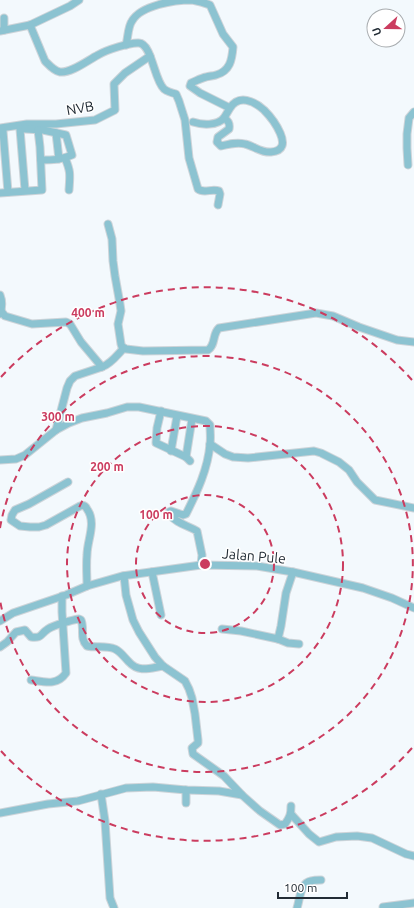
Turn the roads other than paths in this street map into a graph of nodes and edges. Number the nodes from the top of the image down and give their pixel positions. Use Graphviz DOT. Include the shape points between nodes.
graph roads {
  1 [pos="78,0"];
  2 [pos="4,18"];
  3 [pos="30,25"];
  4 [pos="2,31"];
  5 [pos="126,45"];
  6 [pos="150,56"];
  7 [pos="230,108"];
  8 [pos="414,112"];
  9 [pos="224,118"];
  10 [pos="193,122"];
  11 [pos="20,129"];
  12 [pos="1,130"];
  13 [pos="38,130"];
  14 [pos="56,132"];
  15 [pos="62,159"];
  16 [pos="41,160"];
  17 [pos="408,164"];
  18 [pos="26,190"];
  19 [pos="69,190"];
  20 [pos="8,192"];
  21 [pos="0,193"];
  22 [pos="218,205"];
  23 [pos="108,224"];
  24 [pos="0,295"];
  25 [pos="0,312"];
  26 [pos="414,342"];
  27 [pos="124,348"];
  28 [pos="102,367"];
  29 [pos="161,411"];
  30 [pos="177,416"];
  31 [pos="192,419"];
  32 [pos="56,430"];
  33 [pos="210,444"];
  34 [pos="171,451"];
  35 [pos="0,460"];
  36 [pos="68,482"];
  37 [pos="414,508"];
  38 [pos="201,565"];
  39 [pos="152,572"];
  40 [pos="293,572"];
  41 [pos="124,576"];
  42 [pos="87,586"];
  43 [pos="62,596"];
  44 [pos="414,608"];
  45 [pos="161,615"];
  46 [pos="0,621"];
  47 [pos="63,623"];
  48 [pos="222,630"];
  49 [pos="278,638"];
  50 [pos="299,644"];
  51 [pos="0,647"];
  52 [pos="164,666"];
  53 [pos="31,680"];
  54 [pos="186,790"];
  55 [pos="101,794"];
  56 [pos="242,795"];
  57 [pos="186,803"];
  58 [pos="291,806"];
  59 [pos="0,813"];
  60 [pos="291,814"];
  61 [pos="414,856"];
  62 [pos="321,880"];
  63 [pos="414,903"];
  64 [pos="383,907"];
  65 [pos="114,908"];
  66 [pos="297,908"];
  1 -- 3 [label="street"];
  2 -- 4 [label="street"];
  3 -- 4 [label="street"];
  3 -- 5 [label="street" via="45,61 58,72 67,71 104,52"];
  5 -- 6 [label="street" via="141,43"];
  5 -- 7 [label="street" via="131,22 137,14 153,6 193,0 210,5 223,34 233,47 232,59 227,70 191,83 190,86"];
  6 -- 12 [label="street, NVB" via="114,84 115,110 96,120 27,124"];
  6 -- 22 [label="street" via="160,83 168,92 176,94 179,101 185,120 189,158 198,189 218,190"];
  7 -- 9 [label="street"];
  7 -- 9 [label="street" via="242,99 263,109 277,126 282,146 270,152 245,144 221,146 217,142 218,137 230,126"];
  8 -- 17 [label="street" via="409,118"];
  9 -- 10 [label="street" via="214,123"];
  11 -- 12 [label="street"];
  11 -- 13 [label="street"];
  11 -- 18 [label="street"];
  12 -- 20 [label="street"];
  13 -- 14 [label="street"];
  13 -- 16 [label="street"];
  14 -- 15 [label="street"];
  14 -- 15 [label="street" via="66,135 72,155"];
  15 -- 16 [label="street"];
  15 -- 19 [label="street" via="70,169"];
  16 -- 18 [label="street" via="42,190"];
  18 -- 20 [label="street"];
  20 -- 21 [label="street"];
  23 -- 27 [label="street" via="121,311 118,324"];
  24 -- 25 [label="street"];
  25 -- 28 [label="street" via="32,324 70,324"];
  26 -- 27 [label="street" via="397,340 359,328 333,316 316,313 220,328 215,333 213,346 208,350 142,351"];
  27 -- 28 [label="street"];
  28 -- 32 [label="street" via="75,376 70,381"];
  29 -- 30 [label="street"];
  29 -- 32 [label="street" via="127,407 82,418"];
  29 -- 34 [label="street" via="156,443"];
  30 -- 31 [label="street"];
  30 -- 34 [label="street"];
  31 -- 33 [label="street" via="206,421 210,426"];
  31 -- 34 [label="street" via="188,459"];
  32 -- 35 [label="street" via="25,455 16,459"];
  33 -- 37 [label="street" via="233,457 248,458 314,451 321,453 349,470 375,500"];
  33 -- 38 [label="street" via="204,473 186,514 169,512 175,521 197,531 202,554"];
  36 -- 42 [label="street" via="15,510 11,520 20,526 39,527 80,506 85,506 90,515 91,527 86,553"];
  38 -- 39 [label="street, Jalan Pule"];
  38 -- 40 [label="street, Jalan Pule" via="257,566"];
  39 -- 41 [label="street, Jalan Pule"];
  39 -- 45 [label="street"];
  40 -- 44 [label="street, Jalan Pule" via="363,588"];
  40 -- 49 [label="street" via="286,593"];
  41 -- 42 [label="street, Jalan Pule"];
  41 -- 52 [label="street" via="126,595 139,632"];
  42 -- 43 [label="street, Jalan Pule"];
  43 -- 46 [label="street, Jalan Pule" via="13,613"];
  43 -- 47 [label="street"];
  47 -- 51 [label="street" via="47,629 37,638 31,638 25,630 18,631"];
  47 -- 52 [label="street" via="81,620 82,639 87,646 115,650 134,667 140,669"];
  47 -- 53 [label="street" via="66,673 55,682"];
  48 -- 49 [label="street"];
  49 -- 50 [label="street" via="288,643"];
  52 -- 56 [label="street" via="185,681 192,698 198,740 192,748 193,754 224,776"];
  54 -- 55 [label="street" via="139,787"];
  54 -- 56 [label="street"];
  54 -- 57 [label="street"];
  55 -- 59 [label="street" via="78,801"];
  55 -- 65 [label="street" via="110,898"];
  56 -- 60 [label="street" via="280,825 285,824"];
  58 -- 60 [label="street"];
  60 -- 61 [label="street" via="319,842 357,836 372,838"];
  62 -- 66 [label="street" via="312,880 303,886"];
  63 -- 64 [label="street"];
}
